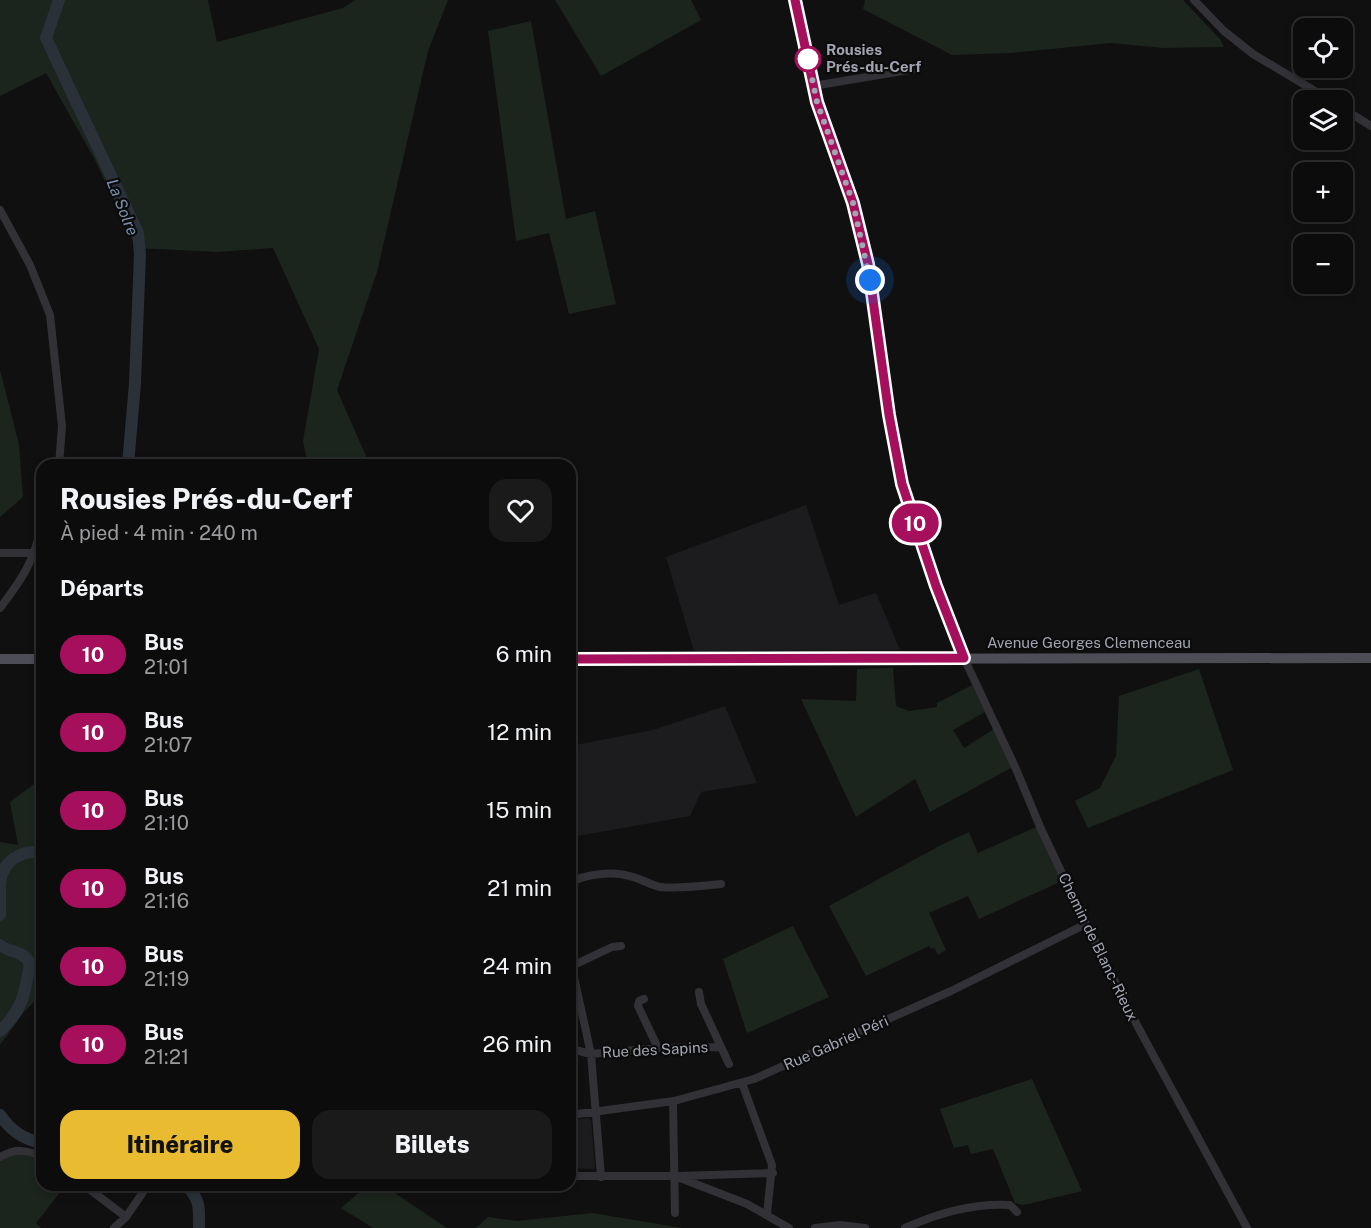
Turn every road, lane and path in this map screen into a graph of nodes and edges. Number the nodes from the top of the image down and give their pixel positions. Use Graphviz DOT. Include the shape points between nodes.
graph roads {
  1 [pos="795,0"];
  2 [pos="1194,0"];
  3 [pos="915,69"];
  4 [pos="813,86"];
  5 [pos="1313,90"];
  6 [pos="1353,115"];
  7 [pos="1371,126"];
  8 [pos="0,210"];
  9 [pos="59,459"];
  10 [pos="36,549"];
  11 [pos="0,553"];
  12 [pos="35,553"];
  13 [pos="0,608"];
  14 [pos="0,652"];
  15 [pos="12,658"];
  16 [pos="964,658"];
  17 [pos="1371,658"];
  18 [pos="0,659"];
  19 [pos="36,659"];
  20 [pos="576,659"];
  21 [pos="576,881"];
  22 [pos="721,884"];
  23 [pos="1086,924"];
  24 [pos="621,946"];
  25 [pos="576,960"];
  26 [pos="576,985"];
  27 [pos="699,992"];
  28 [pos="644,999"];
  29 [pos="720,1047"];
  30 [pos="658,1048"];
  31 [pos="576,1050"];
  32 [pos="591,1054"];
  33 [pos="729,1064"];
  34 [pos="742,1083"];
  35 [pos="673,1102"];
  36 [pos="596,1112"];
  37 [pos="576,1114"];
  38 [pos="36,1154"];
  39 [pos="0,1157"];
  40 [pos="772,1173"];
  41 [pos="576,1176"];
  42 [pos="675,1176"];
  43 [pos="601,1177"];
  44 [pos="92,1191"];
  45 [pos="144,1191"];
  46 [pos="1017,1212"];
  47 [pos="675,1213"];
  48 [pos="767,1214"];
  49 [pos="126,1217"];
  50 [pos="114,1228"];
  51 [pos="789,1228"];
  52 [pos="815,1228"];
  53 [pos="865,1228"];
  54 [pos="905,1228"];
  55 [pos="1247,1228"];
  1 -- 4 [label="street, Chemin de Blanc-Rieux"];
  2 -- 5 [label="street" via="1253,54"];
  3 -- 4 [label="street"];
  4 -- 16 [label="street, Chemin de Blanc-Rieux" via="853,203 868,264 902,484"];
  6 -- 7 [label="street"];
  8 -- 9 [label="street" via="18,241 52,327 62,426"];
  10 -- 12 [label="street"];
  11 -- 12 [label="street"];
  12 -- 13 [label="street"];
  14 -- 15 [label="main road"];
  15 -- 18 [label="main road"];
  15 -- 19 [label="main road"];
  16 -- 17 [label="main road, Avenue Georges Clemenceau"];
  16 -- 20 [label="main road, Avenue Georges Clemenceau"];
  16 -- 23 [label="street, Chemin de Blanc-Rieux"];
  21 -- 22 [label="street" via="609,874 679,888"];
  23 -- 34 [label="street, Rue Gabriel Péri" via="890,1019"];
  23 -- 55 [label="street, Chemin de Blanc-Rieux"];
  24 -- 25 [label="street"];
  26 -- 32 [label="street"];
  27 -- 29 [label="street"];
  28 -- 30 [label="street" via="638,1006"];
  29 -- 30 [label="street, Rue des Sapins"];
  29 -- 33 [label="street"];
  30 -- 32 [label="street, Rue des Sapins"];
  31 -- 32 [label="street"];
  32 -- 36 [label="street"];
  34 -- 35 [label="street, Rue Gabriel Péri"];
  34 -- 40 [label="street"];
  35 -- 36 [label="street, Rue Gabriel Péri"];
  35 -- 42 [label="street"];
  36 -- 37 [label="street, Rue Gabriel Péri"];
  36 -- 43 [label="street"];
  38 -- 39 [label="street" via="20,1149"];
  40 -- 42 [label="street"];
  40 -- 48 [label="street"];
  41 -- 43 [label="street"];
  42 -- 43 [label="street"];
  42 -- 47 [label="street"];
  42 -- 48 [label="street"];
  44 -- 49 [label="street"];
  45 -- 49 [label="street"];
  46 -- 54 [label="street" via="1010,1205 975,1206"];
  48 -- 51 [label="street"];
  49 -- 50 [label="street"];
  52 -- 53 [label="street"];
}
